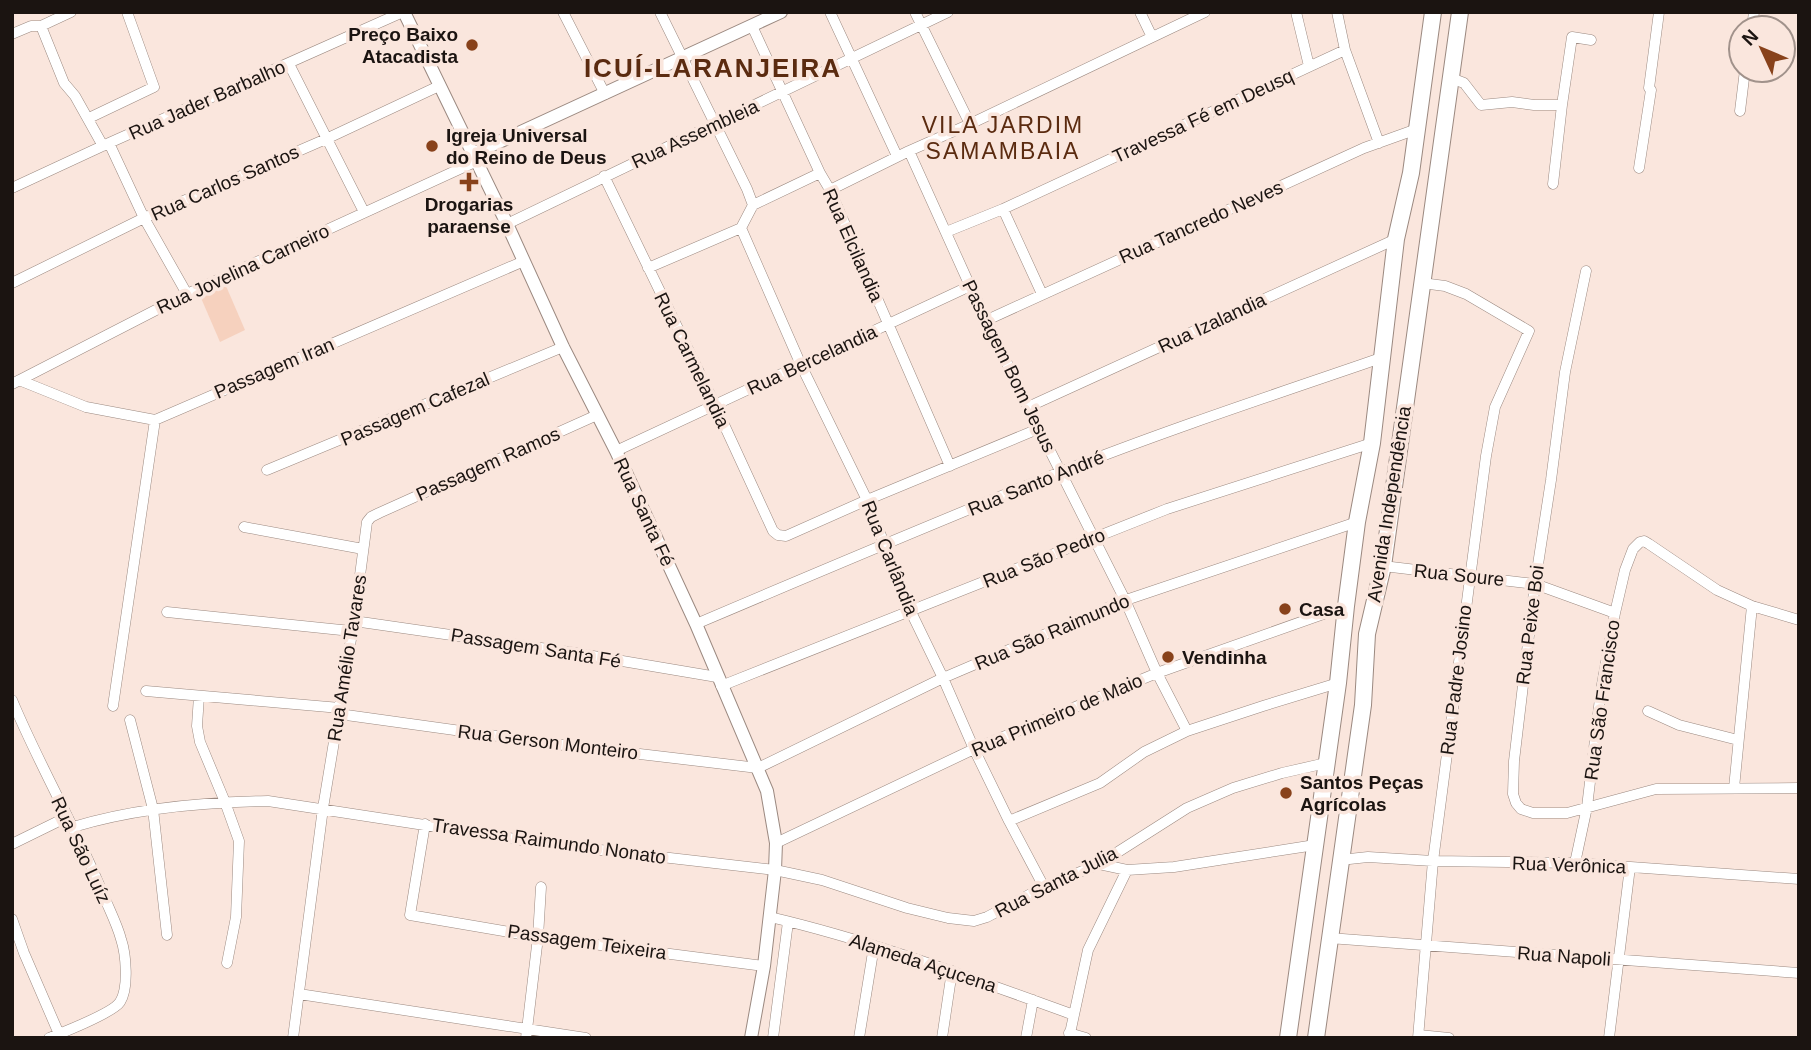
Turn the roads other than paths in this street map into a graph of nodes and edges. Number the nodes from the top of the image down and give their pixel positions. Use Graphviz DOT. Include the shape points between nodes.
graph roads {
  1 [pos="71,12"];
  2 [pos="127,12"];
  3 [pos="404,12"];
  4 [pos="563,12"];
  5 [pos="660,12"];
  6 [pos="781,12"];
  7 [pos="830,12"];
  8 [pos="915,12"];
  9 [pos="948,12"];
  10 [pos="1140,12"];
  11 [pos="1205,12"];
  12 [pos="1296,12"];
  13 [pos="1337,12"];
  14 [pos="1433,12"];
  15 [pos="1460,12"];
  16 [pos="1658,12"];
  17 [pos="921,25"];
  18 [pos="41,26"];
  19 [pos="752,26"];
  20 [pos="12,34"];
  21 [pos="1152,37"];
  22 [pos="1591,40"];
  23 [pos="1345,50"];
  24 [pos="681,57"];
  25 [pos="851,58"];
  26 [pos="289,64"];
  27 [pos="1309,66"];
  28 [pos="1451,78"];
  29 [pos="1743,84"];
  30 [pos="439,86"];
  31 [pos="782,93"];
  32 [pos="605,94"];
  33 [pos="1562,105"];
  34 [pos="1740,111"];
  35 [pos="89,118"];
  36 [pos="715,124"];
  37 [pos="970,124"];
  38 [pos="1417,129"];
  39 [pos="326,139"];
  40 [pos="1379,143"];
  41 [pos="106,144"];
  42 [pos="909,150"];
  43 [pos="897,156"];
  44 [pos="475,157"];
  45 [pos="1639,168"];
  46 [pos="820,173"];
  47 [pos="1410,173"];
  48 [pos="1437,175"];
  49 [pos="604,176"];
  50 [pos="1553,184"];
  51 [pos="12,188"];
  52 [pos="830,190"];
  53 [pos="753,205"];
  54 [pos="1003,209"];
  55 [pos="364,212"];
  56 [pos="144,219"];
  57 [pos="507,224"];
  58 [pos="741,228"];
  59 [pos="946,232"];
  60 [pos="1396,239"];
  61 [pos="524,261"];
  62 [pos="648,268"];
  63 [pos="1586,271"];
  64 [pos="12,283"];
  65 [pos="1422,283"];
  66 [pos="970,286"];
  67 [pos="187,294"];
  68 [pos="1042,294"];
  69 [pos="987,320"];
  70 [pos="888,326"];
  71 [pos="563,347"];
  72 [pos="1381,358"];
  73 [pos="801,365"];
  74 [pos="16,382"];
  75 [pos="715,405"];
  76 [pos="1028,407"];
  77 [pos="597,415"];
  78 [pos="155,420"];
  79 [pos="1038,429"];
  80 [pos="1372,443"];
  81 [pos="616,451"];
  82 [pos="950,466"];
  83 [pos="267,470"];
  84 [pos="1060,473"];
  85 [pos="867,500"];
  86 [pos="379,513"];
  87 [pos="1357,522"];
  88 [pos="244,527"];
  89 [pos="1093,538"];
  90 [pos="884,544"];
  91 [pos="363,549"];
  92 [pos="1383,566"];
  93 [pos="1469,575"];
  94 [pos="1535,583"];
  95 [pos="1125,600"];
  96 [pos="1346,606"];
  97 [pos="1752,606"];
  98 [pos="911,611"];
  99 [pos="167,612"];
  100 [pos="1615,612"];
  101 [pos="1799,620"];
  102 [pos="696,624"];
  103 [pos="353,626"];
  104 [pos="1157,673"];
  105 [pos="943,678"];
  106 [pos="719,681"];
  107 [pos="1338,683"];
  108 [pos="146,691"];
  109 [pos="199,696"];
  110 [pos="12,701"];
  111 [pos="113,706"];
  112 [pos="1648,710"];
  113 [pos="339,711"];
  114 [pos="130,720"];
  115 [pos="1187,731"];
  116 [pos="1738,740"];
  117 [pos="974,749"];
  118 [pos="1326,763"];
  119 [pos="758,768"];
  120 [pos="1734,788"];
  121 [pos="1799,788"];
  122 [pos="225,802"];
  123 [pos="1587,807"];
  124 [pos="323,808"];
  125 [pos="152,809"];
  126 [pos="1009,821"];
  127 [pos="70,822"];
  128 [pos="425,824"];
  129 [pos="776,843"];
  130 [pos="12,844"];
  131 [pos="1315,845"];
  132 [pos="1340,860"];
  133 [pos="1433,861"];
  134 [pos="1099,863"];
  135 [pos="1575,863"];
  136 [pos="1630,867"];
  137 [pos="775,870"];
  138 [pos="1127,870"];
  139 [pos="1799,879"];
  140 [pos="541,887"];
  141 [pos="1044,887"];
  142 [pos="770,917"];
  143 [pos="12,919"];
  144 [pos="788,922"];
  145 [pos="167,935"];
  146 [pos="538,937"];
  147 [pos="1329,938"];
  148 [pos="1425,945"];
  149 [pos="874,947"];
  150 [pos="1619,960"];
  151 [pos="227,964"];
  152 [pos="764,966"];
  153 [pos="951,971"];
  154 [pos="1799,974"];
  155 [pos="299,994"];
  156 [pos="1033,1000"];
  157 [pos="1074,1015"];
  158 [pos="527,1033"];
  159 [pos="1069,1035"];
  160 [pos="54,1036"];
  161 [pos="1419,1036"];
  162 [pos="293,1038"];
  163 [pos="586,1038"];
  164 [pos="751,1038"];
  165 [pos="773,1038"];
  166 [pos="859,1038"];
  167 [pos="942,1038"];
  168 [pos="1026,1038"];
  169 [pos="1086,1038"];
  170 [pos="1288,1038"];
  171 [pos="1315,1038"];
  172 [pos="1449,1038"];
  173 [pos="1609,1038"];
  1 -- 18 [label="street"];
  2 -- 35 [label="street" via="155,87"];
  3 -- 26 [label="street, Rua Jader Barbalho"];
  3 -- 30 [label="street, Rua Santa Fé"];
  4 -- 32 [label="street"];
  5 -- 24 [label="street"];
  6 -- 19 [label="street, Rua Jovelina Carneiro"];
  7 -- 25 [label="street"];
  8 -- 17 [label="street"];
  9 -- 17 [label="street, Rua Assembleia"];
  10 -- 21 [label="street"];
  11 -- 21 [label="street"];
  12 -- 27 [label="street"];
  13 -- 23 [label="street"];
  14 -- 38 [label="main road, Avenida Independência"];
  15 -- 28 [label="main road, Avenida Independência"];
  16 -- 45 [label="street"];
  17 -- 25 [label="street, Rua Assembleia"];
  17 -- 37 [label="street"];
  18 -- 20 [label="street"];
  18 -- 35 [label="street" via="64,83"];
  19 -- 24 [label="street, Rua Jovelina Carneiro"];
  19 -- 31 [label="street, Rua Elcilandia"];
  21 -- 37 [label="street"];
  22 -- 33 [label="street" via="1572,37"];
  23 -- 27 [label="street, Travessa Fé em Deusq"];
  23 -- 40 [label="street"];
  24 -- 32 [label="street, Rua Jovelina Carneiro"];
  24 -- 36 [label="street"];
  25 -- 31 [label="street, Rua Assembleia"];
  25 -- 43 [label="street"];
  26 -- 39 [label="street"];
  26 -- 41 [label="street, Rua Jader Barbalho"];
  27 -- 54 [label="street, Travessa Fé em Deusq"];
  28 -- 33 [label="street" via="1464,83 1481,105"];
  28 -- 48 [label="main road, Avenida Independência"];
  29 -- 34 [label="street"];
  30 -- 39 [label="street, Rua Carlos Santos"];
  30 -- 44 [label="street, Rua Santa Fé"];
  31 -- 36 [label="street, Rua Assembleia"];
  31 -- 46 [label="street, Rua Elcilandia"];
  32 -- 44 [label="street, Rua Jovelina Carneiro"];
  33 -- 50 [label="street"];
  35 -- 41 [label="street"];
  36 -- 49 [label="street, Rua Assembleia"];
  36 -- 53 [label="street"];
  37 -- 42 [label="street"];
  38 -- 40 [label="street, Rua Tancredo Neves"];
  38 -- 47 [label="main road, Avenida Independência"];
  39 -- 55 [label="street"];
  39 -- 56 [label="street, Rua Carlos Santos"];
  40 -- 68 [label="street, Rua Tancredo Neves"];
  41 -- 51 [label="street, Rua Jader Barbalho"];
  41 -- 56 [label="street"];
  42 -- 43 [label="street"];
  42 -- 59 [label="street, Passagem Bom Jesus"];
  43 -- 52 [label="street"];
  44 -- 55 [label="street, Rua Jovelina Carneiro"];
  44 -- 57 [label="street, Rua Santa Fé"];
  46 -- 52 [label="street, Rua Elcilandia"];
  46 -- 53 [label="street"];
  47 -- 48 [label="main road"];
  47 -- 60 [label="main road, Avenida Independência"];
  48 -- 65 [label="main road, Avenida Independência"];
  49 -- 57 [label="street, Rua Assembleia"];
  49 -- 62 [label="street, Rua Carmelandia"];
  52 -- 70 [label="street, Rua Elcilandia"];
  53 -- 58 [label="street"];
  54 -- 59 [label="street, Travessa Fé em Deusq"];
  54 -- 68 [label="street"];
  55 -- 67 [label="street, Rua Jovelina Carneiro"];
  56 -- 64 [label="street, Rua Carlos Santos"];
  56 -- 67 [label="street"];
  57 -- 61 [label="street, Rua Santa Fé"];
  58 -- 62 [label="street"];
  58 -- 73 [label="street, Rua Carlândia"];
  59 -- 66 [label="street, Passagem Bom Jesus"];
  60 -- 72 [label="main road, Avenida Independência"];
  60 -- 76 [label="street, Rua Izalandia"];
  61 -- 71 [label="street, Rua Santa Fé"];
  61 -- 78 [label="street, Passagem Iran"];
  62 -- 75 [label="street, Rua Carmelandia"];
  63 -- 94 [label="street, Rua Peixe Boi" via="1565,372"];
  65 -- 92 [label="main road, Avenida Independência"];
  65 -- 93 [label="street, Rua Padre Josino" via="1466,294 1529,331 1491,422"];
  66 -- 69 [label="street, Passagem Bom Jesus"];
  66 -- 70 [label="street, Rua Bercelandia"];
  67 -- 74 [label="street, Rua Jovelina Carneiro"];
  68 -- 69 [label="street, Rua Tancredo Neves"];
  69 -- 76 [label="street, Passagem Bom Jesus"];
  70 -- 73 [label="street, Rua Bercelandia"];
  70 -- 82 [label="street, Rua Elcilandia"];
  71 -- 77 [label="street, Rua Santa Fé"];
  71 -- 83 [label="street, Passagem Cafezal"];
  72 -- 80 [label="main road, Avenida Independência"];
  72 -- 84 [label="street, Rua Santo André"];
  73 -- 75 [label="street, Rua Bercelandia"];
  73 -- 85 [label="street, Rua Carlândia"];
  74 -- 78 [label="street" via="86,407"];
  75 -- 81 [label="street, Rua Bercelandia"];
  75 -- 85 [label="street, Rua Carmelandia" via="778,535 786,536"];
  76 -- 79 [label="street, Passagem Bom Jesus"];
  77 -- 81 [label="street, Rua Santa Fé"];
  77 -- 86 [label="street, Passagem Ramos"];
  78 -- 111 [label="street"];
  79 -- 82 [label="street"];
  79 -- 84 [label="street, Passagem Bom Jesus"];
  80 -- 87 [label="main road, Avenida Independência"];
  80 -- 89 [label="street, Rua São Pedro" via="1167,509"];
  81 -- 102 [label="street, Rua Santa Fé"];
  82 -- 85 [label="street"];
  84 -- 89 [label="street, Passagem Bom Jesus"];
  84 -- 90 [label="street, Rua Santo André"];
  85 -- 90 [label="street, Rua Carlândia"];
  86 -- 91 [label="street, Rua Amélio Tavares" via="368,522"];
  87 -- 95 [label="street, Rua São Raimundo"];
  87 -- 96 [label="main road, Avenida Independência"];
  88 -- 91 [label="street"];
  89 -- 95 [label="street, Passagem Bom Jesus"];
  89 -- 98 [label="street, Rua São Pedro"];
  90 -- 98 [label="street, Rua Carlândia"];
  90 -- 102 [label="street, Rua Santo André"];
  91 -- 103 [label="street, Rua Amélio Tavares"];
  92 -- 93 [label="street, Rua Soure"];
  92 -- 132 [label="main road, Avenida Independência" via="1367,634 1363,705"];
  93 -- 94 [label="street, Rua Soure"];
  93 -- 133 [label="street, Rua Padre Josino"];
  94 -- 100 [label="street, Rua Soure"];
  94 -- 123 [label="street, Rua Peixe Boi" via="1513,794 1521,809 1533,813 1567,813"];
  95 -- 104 [label="street, Passagem Bom Jesus"];
  95 -- 105 [label="street, Rua São Raimundo"];
  96 -- 104 [label="street, Rua Primeiro de Maio"];
  96 -- 107 [label="main road, Avenida Independência"];
  97 -- 100 [label="street, Rua São Francisco" via="1717,590 1640,541 1625,570"];
  97 -- 101 [label="street"];
  97 -- 116 [label="street"];
  98 -- 105 [label="street, Rua Carlândia"];
  98 -- 106 [label="street, Rua São Pedro"];
  99 -- 103 [label="street, Passagem Santa Fé"];
  100 -- 123 [label="street, Rua São Francisco"];
  102 -- 106 [label="street, Rua Santa Fé"];
  103 -- 106 [label="street, Passagem Santa Fé" via="569,652"];
  103 -- 113 [label="street, Rua Amélio Tavares"];
  104 -- 115 [label="street, Passagem Bom Jesus"];
  104 -- 117 [label="street, Rua Primeiro de Maio"];
  105 -- 117 [label="street, Rua Carlândia"];
  105 -- 119 [label="street, Rua São Raimundo"];
  106 -- 119 [label="street, Rua Santa Fé"];
  107 -- 115 [label="street"];
  107 -- 118 [label="main road, Avenida Independência"];
  108 -- 109 [label="street, Rua Gerson Monteiro"];
  109 -- 113 [label="street, Rua Gerson Monteiro"];
  109 -- 122 [label="street" via="200,742"];
  110 -- 127 [label="street, Rua São Luíz"];
  112 -- 116 [label="street" via="1679,725"];
  113 -- 119 [label="street, Rua Gerson Monteiro" via="555,744"];
  113 -- 124 [label="street, Rua Amélio Tavares"];
  114 -- 125 [label="street"];
  115 -- 126 [label="street" via="1144,752 1100,783"];
  116 -- 120 [label="street"];
  117 -- 126 [label="street, Rua Carlândia"];
  117 -- 129 [label="street, Rua Primeiro de Maio"];
  118 -- 131 [label="main road, Avenida Independência"];
  118 -- 134 [label="street, Rua Santa Julia" via="1233,788 1186,808"];
  119 -- 129 [label="street, Rua Santa Fé"];
  120 -- 121 [label="street, Rua Peixe Boi"];
  120 -- 123 [label="street, Rua Peixe Boi" via="1656,789"];
  122 -- 124 [label="street, Travessa Raimundo Nonato" via="268,801"];
  122 -- 125 [label="street, Travessa Raimundo Nonato"];
  122 -- 151 [label="street" via="239,841 236,916"];
  123 -- 135 [label="street, Rua São Francisco"];
  124 -- 128 [label="street, Travessa Raimundo Nonato"];
  124 -- 155 [label="street, Rua Amélio Tavares"];
  125 -- 127 [label="street, Travessa Raimundo Nonato"];
  125 -- 145 [label="street"];
  126 -- 141 [label="street, Rua Carlândia"];
  127 -- 130 [label="street, Travessa Raimundo Nonato"];
  127 -- 160 [label="street, Rua São Luíz" via="121,939 126,978 119,1004"];
  128 -- 137 [label="street, Travessa Raimundo Nonato" via="548,844"];
  128 -- 146 [label="street, Passagem Teixeira" via="410,915"];
  129 -- 137 [label="street, Rua Santa Fé"];
  131 -- 138 [label="street"];
  131 -- 170 [label="main road, Avenida Independência"];
  132 -- 133 [label="street, Rua Verônica"];
  132 -- 147 [label="main road, Avenida Independência"];
  133 -- 135 [label="street, Rua Verônica"];
  133 -- 148 [label="street, Rua Padre Josino"];
  134 -- 138 [label="street"];
  134 -- 141 [label="street, Rua Santa Julia"];
  135 -- 136 [label="street, Rua Verônica"];
  136 -- 139 [label="street, Rua Verônica"];
  136 -- 150 [label="street"];
  137 -- 141 [label="street, Rua Santa Julia" via="907,908 974,921"];
  137 -- 142 [label="street, Rua Santa Fé"];
  138 -- 157 [label="street" via="1088,950"];
  140 -- 146 [label="street"];
  142 -- 144 [label="street, Alameda Açucena"];
  142 -- 152 [label="street, Rua Santa Fé"];
  143 -- 160 [label="street"];
  144 -- 149 [label="street, Alameda Açucena"];
  144 -- 165 [label="street"];
  146 -- 152 [label="street, Passagem Teixeira"];
  146 -- 158 [label="street"];
  147 -- 148 [label="street, Rua Napoli"];
  147 -- 171 [label="main road, Avenida Independência"];
  148 -- 150 [label="street, Rua Napoli"];
  148 -- 161 [label="street, Rua Padre Josino"];
  149 -- 153 [label="street, Alameda Açucena"];
  149 -- 166 [label="street"];
  150 -- 154 [label="street, Rua Napoli"];
  150 -- 173 [label="street"];
  152 -- 164 [label="street, Rua Santa Fé"];
  153 -- 156 [label="street, Alameda Açucena"];
  153 -- 167 [label="street"];
  155 -- 158 [label="street"];
  155 -- 162 [label="street, Rua Amélio Tavares"];
  156 -- 157 [label="street, Alameda Açucena"];
  156 -- 168 [label="street"];
  157 -- 159 [label="street"];
  158 -- 163 [label="street"];
  159 -- 169 [label="street"];
  161 -- 172 [label="street"];
}
